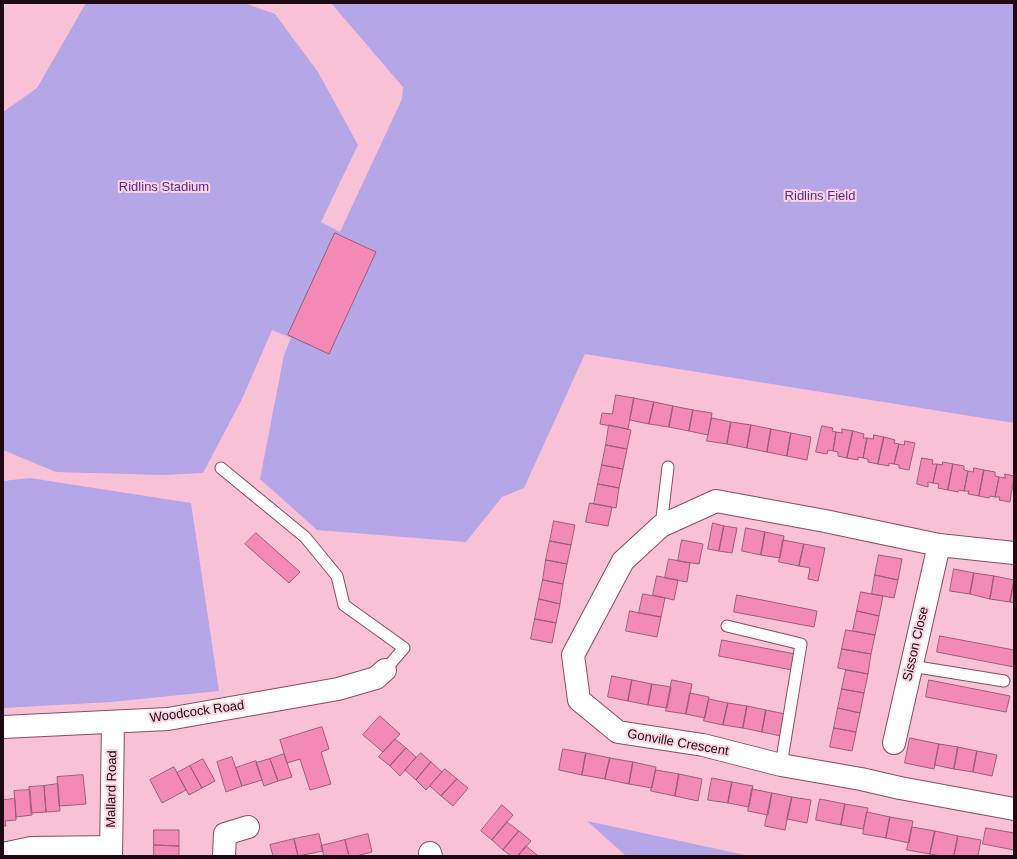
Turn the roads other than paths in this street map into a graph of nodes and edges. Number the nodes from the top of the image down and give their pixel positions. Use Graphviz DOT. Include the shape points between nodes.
graph roads {
  1 [pos="668,466"];
  2 [pos="221,468"];
  3 [pos="662,526"];
  4 [pos="938,546"];
  5 [pos="1014,553"];
  6 [pos="727,626"];
  7 [pos="911,666"];
  8 [pos="385,670"];
  9 [pos="1004,681"];
  10 [pos="113,722"];
  11 [pos="3,727"];
  12 [pos="894,743"];
  13 [pos="781,765"];
  14 [pos="1014,809"];
  15 [pos="248,827"];
  16 [pos="111,852"];
  17 [pos="3,854"];
  18 [pos="224,856"];
  1 -- 3 [label="lane"];
  2 -- 8 [label="lane" via="305,537 337,576 344,605 404,648"];
  3 -- 4 [label="street, Gonville Crescent" via="716,501 825,521"];
  3 -- 13 [label="street, Gonville Crescent" via="623,561 573,655 579,700 618,732 703,745"];
  4 -- 5 [label="street, Gonville Crescent"];
  4 -- 7 [label="street, Sisson Close"];
  6 -- 13 [label="lane" via="801,644"];
  7 -- 9 [label="lane"];
  7 -- 12 [label="street, Sisson Close"];
  8 -- 10 [label="street, Woodcock Road" via="376,678 338,689 168,719"];
  10 -- 11 [label="street, Woodcock Road"];
  10 -- 16 [label="street, Mallard Road"];
  13 -- 14 [label="street, Gonville Crescent"];
  15 -- 18 [label="street" via="225,834"];
  16 -- 17 [label="street" via="31,848"];
}
